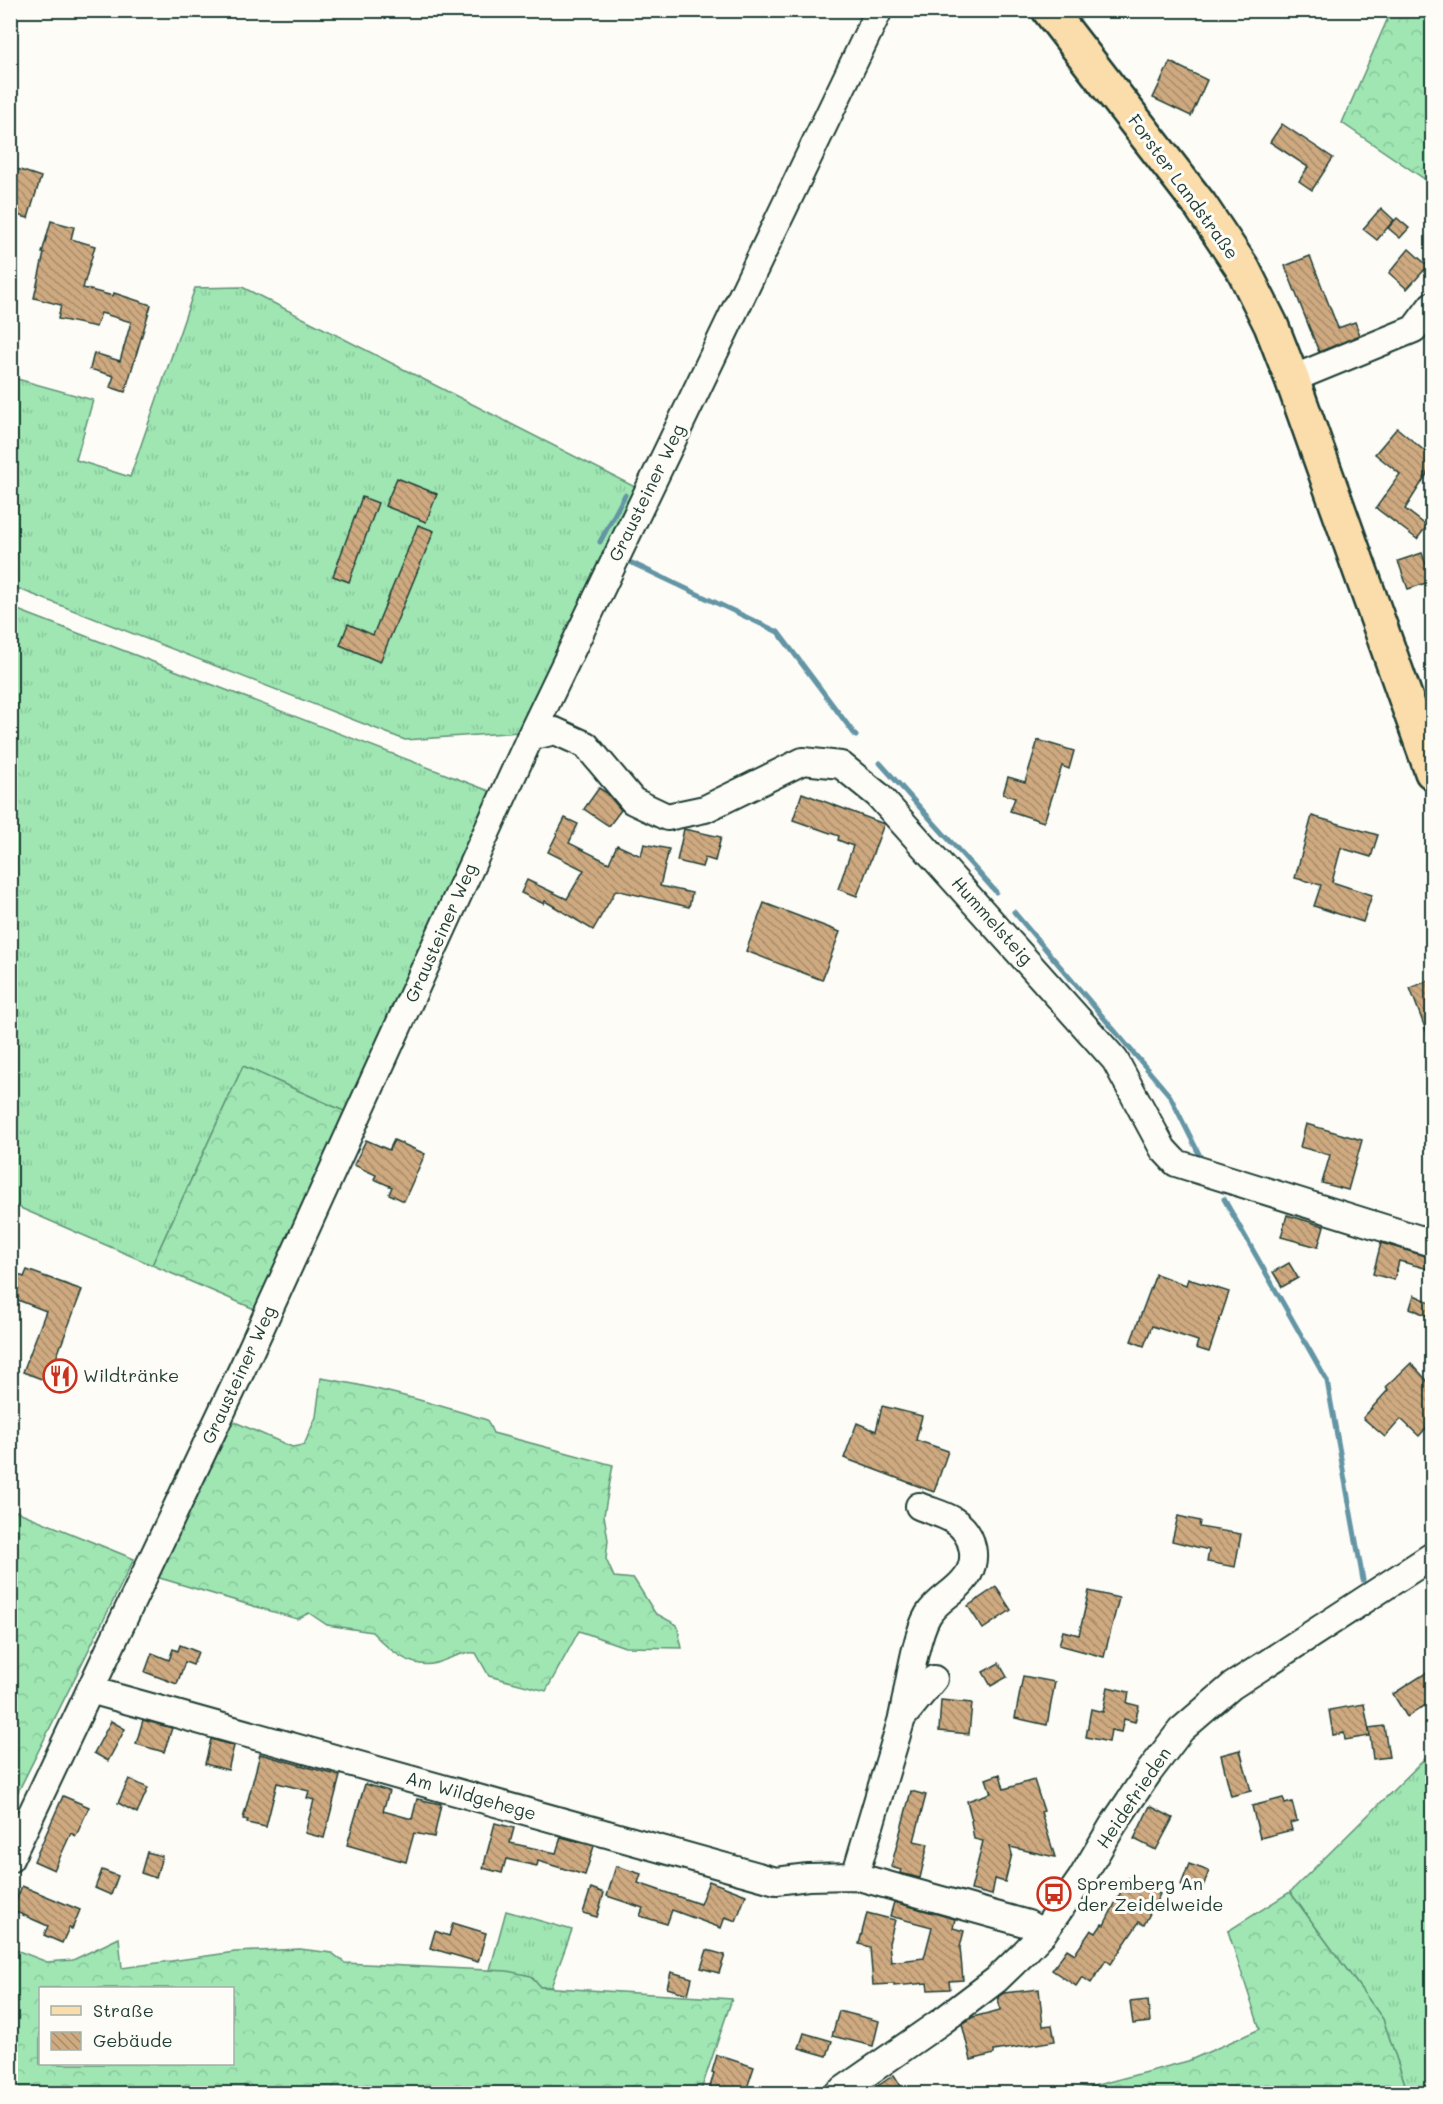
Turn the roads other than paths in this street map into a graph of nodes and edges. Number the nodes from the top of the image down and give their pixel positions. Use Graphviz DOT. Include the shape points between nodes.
graph roads {
  1 [pos="879,10"];
  2 [pos="1049,10"];
  3 [pos="1432,305"];
  4 [pos="1292,379"];
  5 [pos="530,737"];
  6 [pos="1429,750"];
  7 [pos="1432,1243"];
  8 [pos="920,1506"];
  9 [pos="1432,1556"];
  10 [pos="934,1679"];
  11 [pos="90,1690"];
  12 [pos="902,1718"];
  13 [pos="10,1859"];
  14 [pos="855,1876"];
  15 [pos="1043,1933"];
  16 [pos="837,2094"];
  1 -- 5 [label="street, Grausteiner Weg"];
  2 -- 4 [label="main road, Forster Landstraße" via="1200,205 1244,269"];
  3 -- 4 [label="street" via="1414,329"];
  4 -- 6 [label="main road, Forster Landstraße"];
  5 -- 7 [label="street, Hummelsteig" via="555,731 586,745 633,801 667,817 705,809 803,761 841,765 878,795 1115,1060 1163,1149 1176,1163"];
  5 -- 11 [label="street, Grausteiner Weg" via="243,1367"];
  8 -- 12 [label="street" via="955,1521 972,1543 974,1557 964,1581 928,1615"];
  9 -- 15 [label="street, Heidefrieden" via="1232,1686 1181,1730"];
  10 -- 12 [label="street"];
  11 -- 13 [label="street, Grausteiner Weg"];
  11 -- 14 [label="street, Am Wildgehege" via="776,1881"];
  12 -- 14 [label="street"];
  14 -- 15 [label="street, Am Wildgehege" via="1028,1924"];
  15 -- 16 [label="street, Heidefrieden" via="996,1980"];
}
